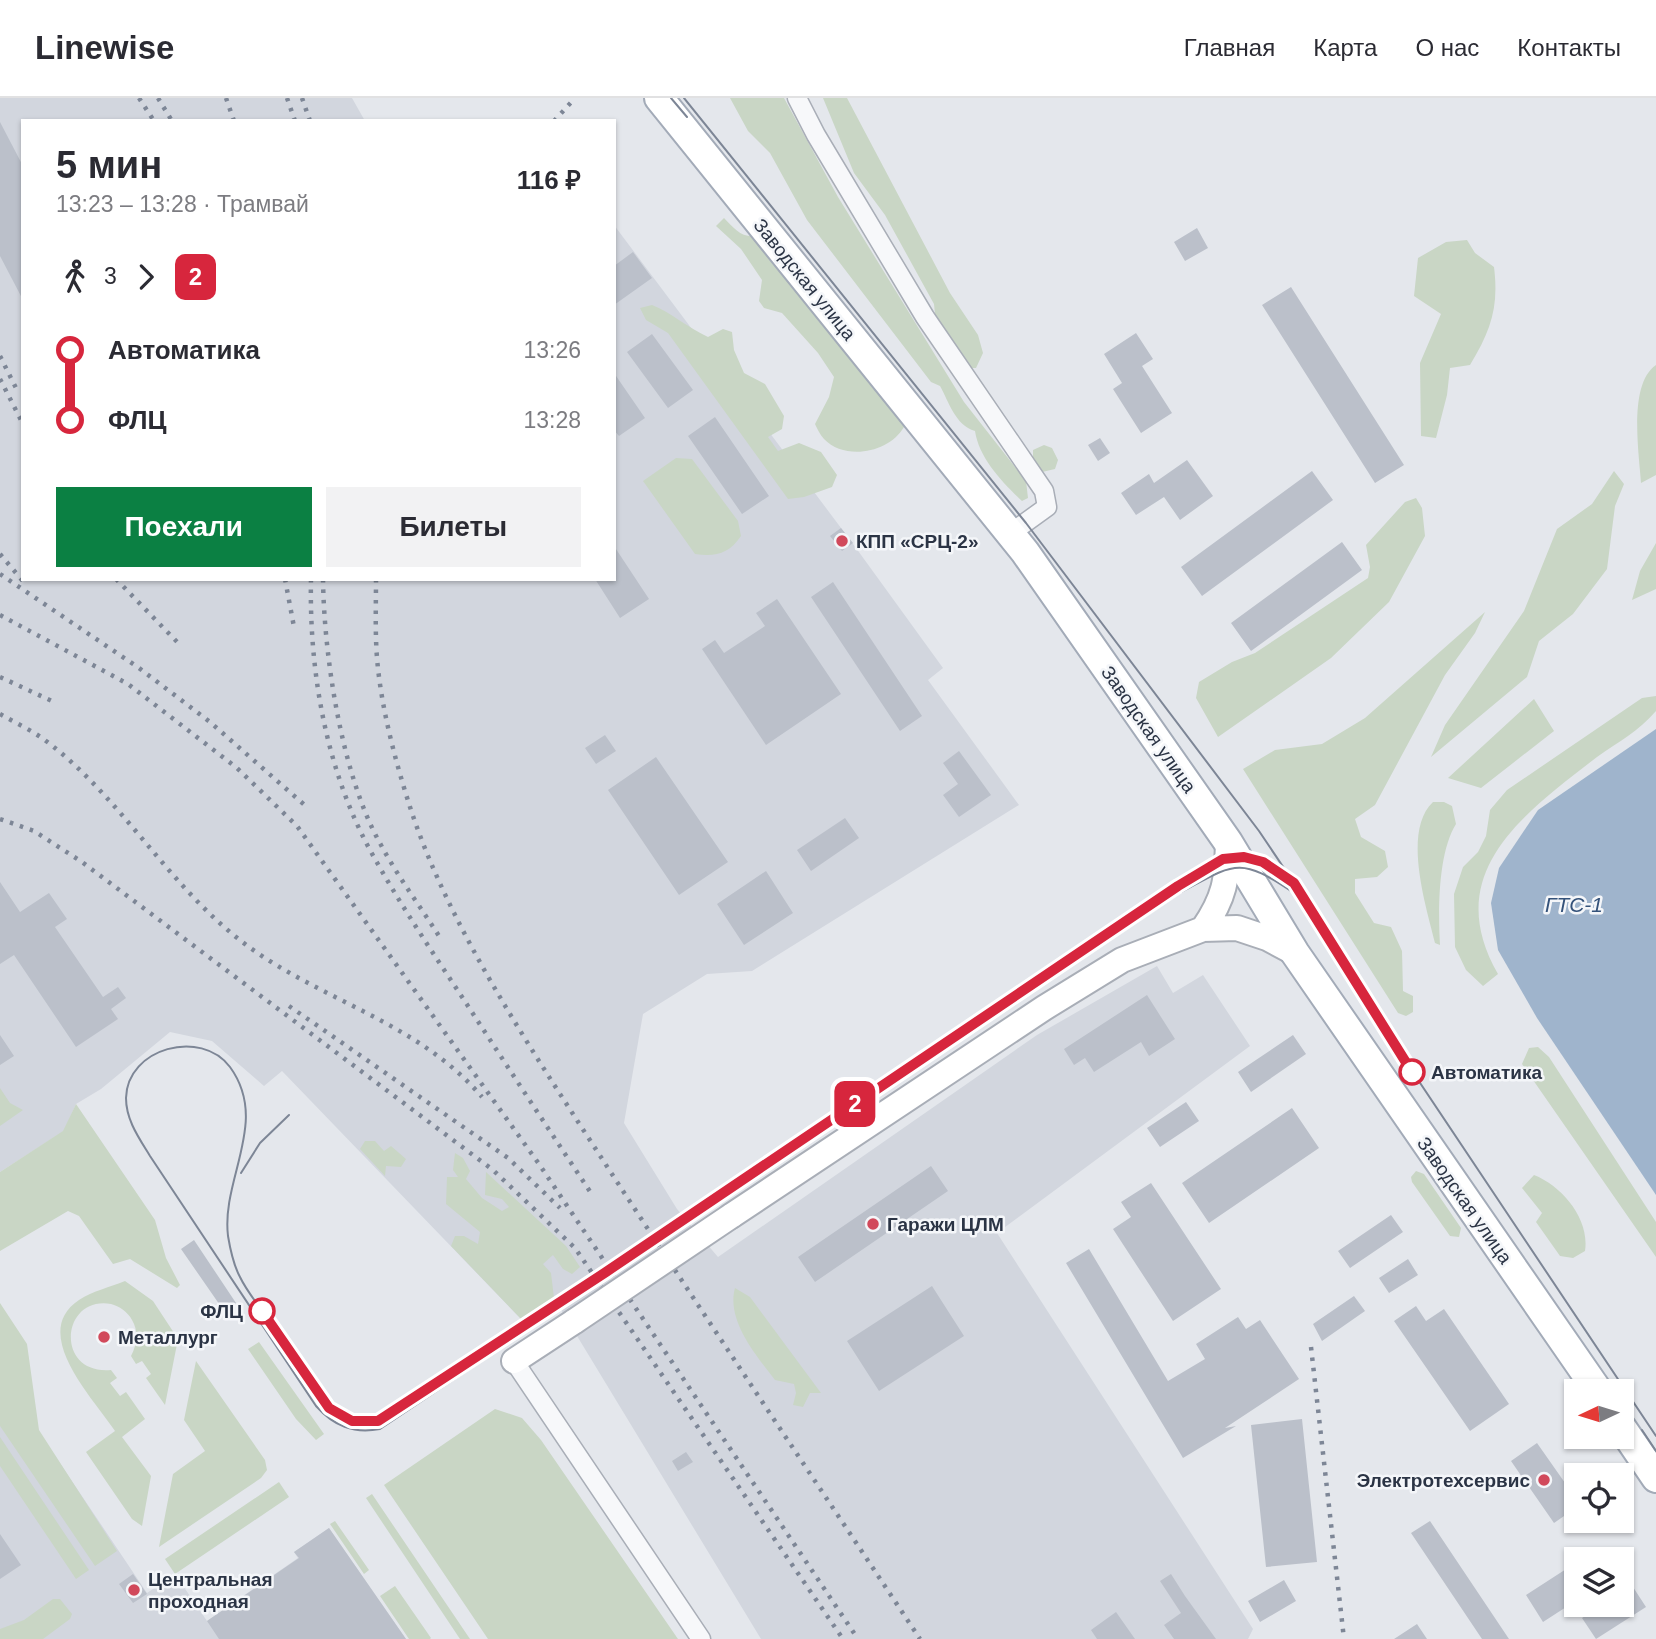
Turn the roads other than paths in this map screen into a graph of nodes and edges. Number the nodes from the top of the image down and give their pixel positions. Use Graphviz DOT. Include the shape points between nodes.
graph roads {
  1 [pos="659,98"];
  2 [pos="797,98"];
  3 [pos="1011,533"];
  4 [pos="1228,842"];
  5 [pos="1202,929"];
  6 [pos="1295,953"];
  7 [pos="513,1361"];
  8 [pos="1590,1379"];
  9 [pos="1634,1446"];
  10 [pos="1656,1478"];
  11 [pos="701,1639"];
  1 -- 3 [label="main road, Заводская улица"];
  2 -- 3 [label="street" via="925,317 1044,491 1047,507"];
  3 -- 4 [label="main road, Заводская улица"];
  4 -- 5 [label="street" via="1228,875 1220,904"];
  4 -- 6 [label="main road, Заводская улица"];
  5 -- 6 [label="street" via="1237,928"];
  5 -- 7 [label="street, bridge" via="1122,960 1044,1008"];
  6 -- 8 [label="main road, Заводская улица"];
  7 -- 11 [label="street"];
  9 -- 10 [label="main road"];
}
